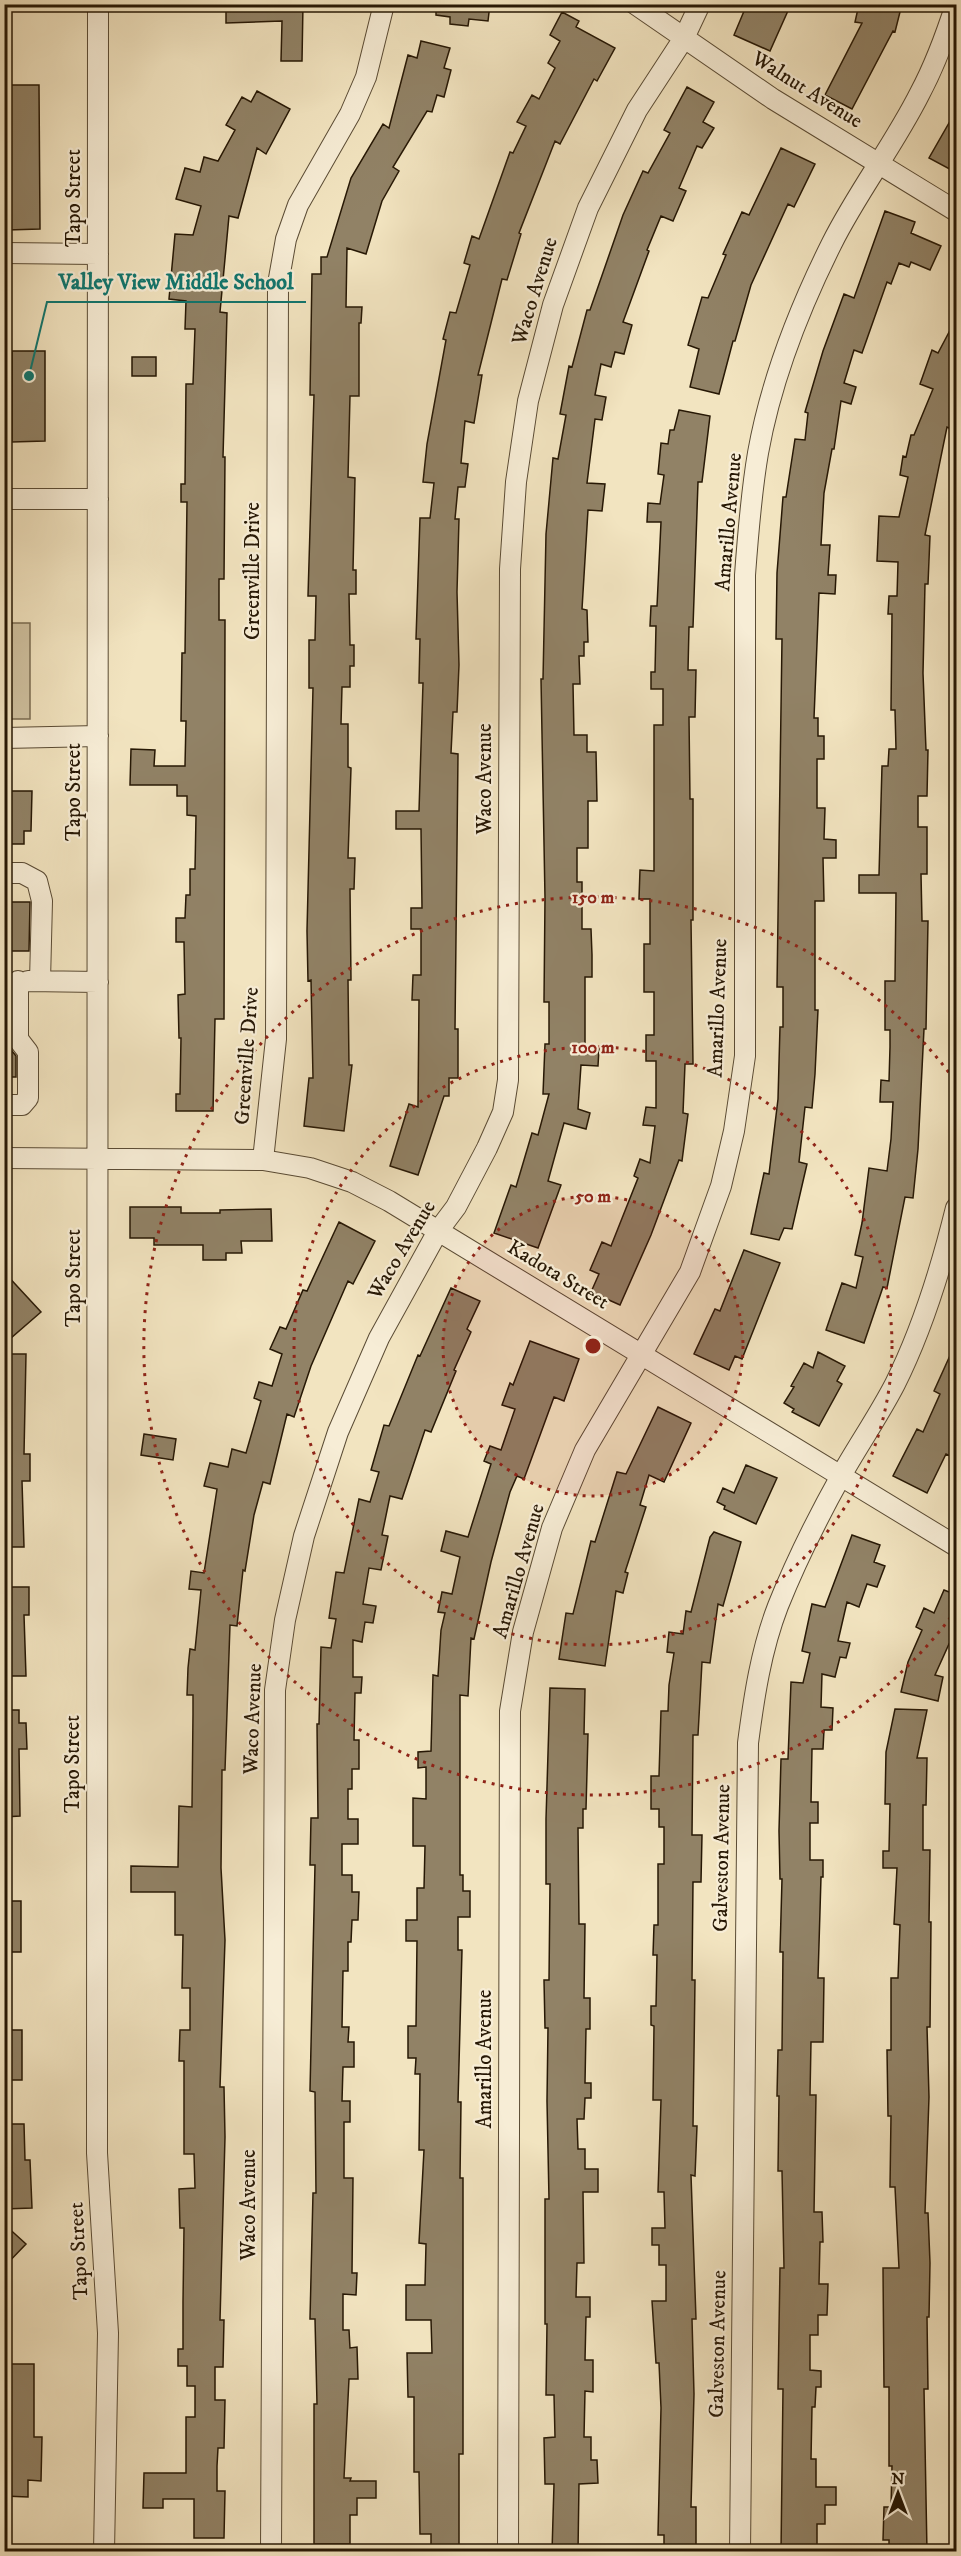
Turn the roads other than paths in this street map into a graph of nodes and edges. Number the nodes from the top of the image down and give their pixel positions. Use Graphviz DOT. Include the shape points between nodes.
graph roads {
  1 [pos="99,4"];
  2 [pos="384,4"];
  3 [pos="634,4"];
  4 [pos="700,4"];
  5 [pos="956,4"];
  6 [pos="684,38"];
  7 [pos="879,164"];
  8 [pos="957,211"];
  9 [pos="4,253"];
  10 [pos="98,254"];
  11 [pos="4,499"];
  12 [pos="98,499"];
  13 [pos="98,736"];
  14 [pos="4,738"];
  15 [pos="4,873"];
  16 [pos="11,980"];
  17 [pos="40,981"];
  18 [pos="98,982"];
  19 [pos="4,1105"];
  20 [pos="4,1158"];
  21 [pos="98,1158"];
  22 [pos="263,1160"];
  23 [pos="957,1208"];
  24 [pos="438,1231"];
  25 [pos="641,1353"];
  26 [pos="842,1475"];
  27 [pos="957,1546"];
  28 [pos="104,2552"];
  29 [pos="271,2552"];
  30 [pos="508,2552"];
  31 [pos="740,2552"];
  1 -- 10 [label="street, Tapo Street"];
  2 -- 22 [label="street, Greenville Drive" via="366,77 350,114 298,205 286,239 278,284 276,1039"];
  3 -- 6 [label="street, Walnut Avenue"];
  4 -- 6 [label="street, Waco Avenue"];
  5 -- 7 [label="street, Amarillo Avenue" via="920,94"];
  6 -- 7 [label="street, Walnut Avenue"];
  6 -- 24 [label="street, Waco Avenue" via="637,110 588,208 553,305 528,401 516,482 510,569 508,1080 503,1112 456,1206"];
  7 -- 8 [label="street, Walnut Avenue"];
  7 -- 25 [label="street, Amarillo Avenue" via="833,241 800,310 758,451 745,575 745,1056 721,1186 690,1272"];
  9 -- 10 [label="street"];
  10 -- 12 [label="street, Tapo Street"];
  11 -- 12 [label="street"];
  12 -- 13 [label="street, Tapo Street"];
  13 -- 14 [label="street"];
  13 -- 18 [label="street, Tapo Street"];
  15 -- 17 [label="street" via="22,873 37,881 42,901"];
  16 -- 17 [label="street"];
  16 -- 19 [label="street" via="18,1039 28,1052 28,1098 22,1105"];
  17 -- 18 [label="street"];
  18 -- 21 [label="street, Tapo Street"];
  20 -- 21 [label="street, Kadota Street"];
  21 -- 22 [label="street, Kadota Street"];
  21 -- 28 [label="street, Tapo Street" via="97,2154 108,2333"];
  22 -- 24 [label="street, Kadota Street" via="310,1168 352,1182"];
  23 -- 26 [label="street, Galveston Avenue" via="921,1327 895,1385"];
  24 -- 25 [label="street, Kadota Street"];
  24 -- 29 [label="street, Waco Avenue" via="379,1338 338,1432 304,1536 285,1620 275,1690"];
  25 -- 26 [label="street, Kadota Street"];
  25 -- 30 [label="street, Amarillo Avenue" via="585,1450 552,1528 523,1632 510,1711"];
  26 -- 27 [label="street, Kadota Street"];
  26 -- 31 [label="street, Galveston Avenue" via="778,1607 757,1677 748,1743"];
}
